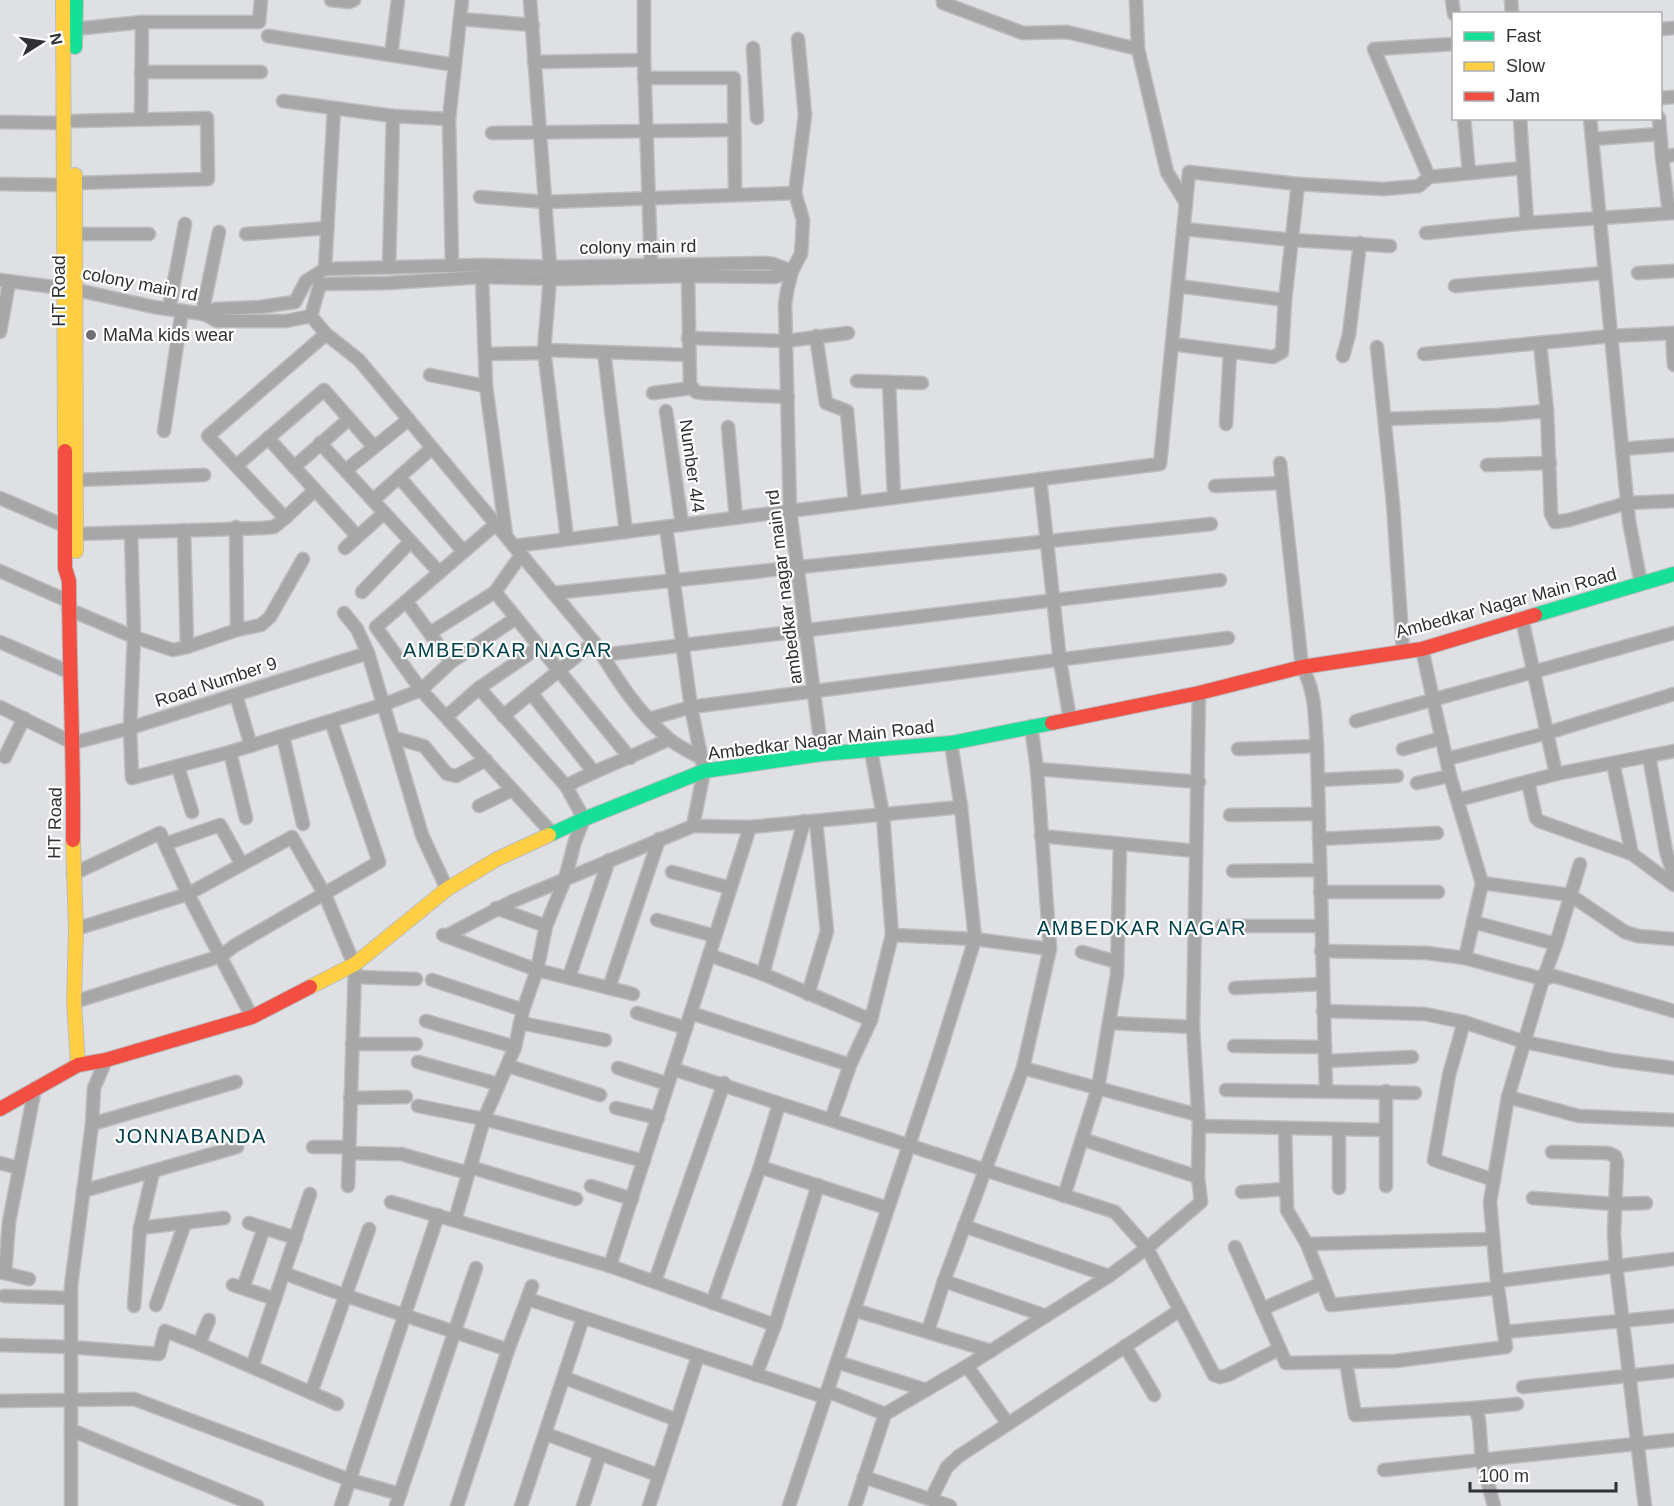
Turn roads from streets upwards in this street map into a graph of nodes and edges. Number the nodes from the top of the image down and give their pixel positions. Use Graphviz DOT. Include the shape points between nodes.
graph roads {
  1 [pos="63,0"];
  2 [pos="76,0"];
  3 [pos="261,0"];
  4 [pos="331,0"];
  5 [pos="354,0"];
  6 [pos="398,0"];
  7 [pos="462,0"];
  8 [pos="530,0"];
  9 [pos="644,0"];
  10 [pos="943,0"];
  11 [pos="1136,0"];
  12 [pos="460,19"];
  13 [pos="142,22"];
  14 [pos="533,25"];
  15 [pos="75,29"];
  16 [pos="268,36"];
  17 [pos="798,39"];
  18 [pos="1452,44"];
  19 [pos="753,48"];
  20 [pos="1138,49"];
  21 [pos="391,55"];
  22 [pos="644,60"];
  23 [pos="534,63"];
  24 [pos="455,64"];
  25 [pos="141,72"];
  26 [pos="261,72"];
  27 [pos="754,77"];
  28 [pos="644,78"];
  29 [pos="734,78"];
  30 [pos="283,101"];
  31 [pos="334,108"];
  32 [pos="393,116"];
  33 [pos="757,118"];
  34 [pos="141,119"];
  35 [pos="449,119"];
  36 [pos="1464,120"];
  37 [pos="1520,120"];
  38 [pos="1590,120"];
  39 [pos="1659,120"];
  40 [pos="0,122"];
  41 [pos="69,122"];
  42 [pos="734,130"];
  43 [pos="646,132"];
  44 [pos="492,133"];
  45 [pos="540,133"];
  46 [pos="1660,134"];
  47 [pos="1592,139"];
  48 [pos="1668,156"];
  49 [pos="1524,168"];
  50 [pos="1469,173"];
  51 [pos="1429,177"];
  52 [pos="0,184"];
  53 [pos="70,184"];
  54 [pos="1298,184"];
  55 [pos="795,193"];
  56 [pos="735,194"];
  57 [pos="480,197"];
  58 [pos="647,198"];
  59 [pos="546,202"];
  60 [pos="1186,203"];
  61 [pos="1671,213"];
  62 [pos="1600,218"];
  63 [pos="1527,223"];
  64 [pos="185,224"];
  65 [pos="327,228"];
  66 [pos="1184,229"];
  67 [pos="219,232"];
  68 [pos="1426,233"];
  69 [pos="76,234"];
  70 [pos="149,234"];
  71 [pos="246,234"];
  72 [pos="1292,240"];
  73 [pos="1360,243"];
  74 [pos="1390,246"];
  75 [pos="651,265"];
  76 [pos="452,266"];
  77 [pos="389,267"];
  78 [pos="404,267"];
  79 [pos="325,269"];
  80 [pos="686,269"];
  81 [pos="1674,271"];
  82 [pos="792,272"];
  83 [pos="555,273"];
  84 [pos="1604,273"];
  85 [pos="1638,273"];
  86 [pos="482,277"];
  87 [pos="5,281"];
  88 [pos="404,282"];
  89 [pos="1178,286"];
  90 [pos="1455,286"];
  91 [pos="70,289"];
  92 [pos="1285,300"];
  93 [pos="296,302"];
  94 [pos="169,309"];
  95 [pos="182,311"];
  96 [pos="203,314"];
  97 [pos="307,316"];
  98 [pos="0,332"];
  99 [pos="848,333"];
  100 [pos="1673,333"];
  101 [pos="326,334"];
  102 [pos="816,336"];
  103 [pos="1611,336"];
  104 [pos="688,338"];
  105 [pos="786,341"];
  106 [pos="1540,343"];
  107 [pos="1172,344"];
  108 [pos="1377,347"];
  109 [pos="544,351"];
  110 [pos="604,352"];
  111 [pos="1230,352"];
  112 [pos="485,354"];
  113 [pos="1424,354"];
  114 [pos="689,355"];
  115 [pos="1343,356"];
  116 [pos="1674,365"];
  117 [pos="430,375"];
  118 [pos="857,381"];
  119 [pos="889,382"];
  120 [pos="922,383"];
  121 [pos="486,386"];
  122 [pos="692,388"];
  123 [pos="653,393"];
  124 [pos="788,397"];
  125 [pos="666,411"];
  126 [pos="1547,411"];
  127 [pos="349,419"];
  128 [pos="1385,419"];
  129 [pos="408,420"];
  130 [pos="1226,424"];
  131 [pos="728,427"];
  132 [pos="164,431"];
  133 [pos="268,438"];
  134 [pos="320,443"];
  135 [pos="1674,445"];
  136 [pos="374,447"];
  137 [pos="432,448"];
  138 [pos="1622,449"];
  139 [pos="1280,463"];
  140 [pos="1550,463"];
  141 [pos="237,465"];
  142 [pos="1487,465"];
  143 [pos="294,467"];
  144 [pos="346,470"];
  145 [pos="204,476"];
  146 [pos="399,477"];
  147 [pos="1040,479"];
  148 [pos="77,480"];
  149 [pos="1282,483"];
  150 [pos="1215,486"];
  151 [pos="315,490"];
  152 [pos="894,497"];
  153 [pos="0,498"];
  154 [pos="373,500"];
  155 [pos="1674,501"];
  156 [pos="855,503"];
  157 [pos="1627,503"];
  158 [pos="790,511"];
  159 [pos="384,513"];
  160 [pos="285,518"];
  161 [pos="736,518"];
  162 [pos="496,524"];
  163 [pos="1211,524"];
  164 [pos="682,525"];
  165 [pos="236,527"];
  166 [pos="666,527"];
  167 [pos="70,530"];
  168 [pos="184,530"];
  169 [pos="626,532"];
  170 [pos="131,533"];
  171 [pos="357,536"];
  172 [pos="567,538"];
  173 [pos="1048,541"];
  174 [pos="410,542"];
  175 [pos="514,546"];
  176 [pos="345,548"];
  177 [pos="463,551"];
  178 [pos="303,559"];
  179 [pos="797,567"];
  180 [pos="0,571"];
  181 [pos="439,572"];
  182 [pos="1674,574"];
  183 [pos="673,580"];
  184 [pos="1220,580"];
  185 [pos="1641,584"];
  186 [pos="362,592"];
  187 [pos="495,592"];
  188 [pos="553,593"];
  189 [pos="1054,600"];
  190 [pos="406,602"];
  191 [pos="68,605"];
  192 [pos="344,613"];
  193 [pos="516,618"];
  194 [pos="1522,619"];
  195 [pos="237,630"];
  196 [pos="806,630"];
  197 [pos="430,633"];
  198 [pos="1674,633"];
  199 [pos="134,637"];
  200 [pos="1228,638"];
  201 [pos="0,642"];
  202 [pos="594,642"];
  203 [pos="681,645"];
  204 [pos="187,647"];
  205 [pos="539,647"];
  206 [pos="1422,649"];
  207 [pos="1402,651"];
  208 [pos="368,653"];
  209 [pos="602,655"];
  210 [pos="1060,661"];
  211 [pos="451,662"];
  212 [pos="1302,667"];
  213 [pos="559,670"];
  214 [pos="69,672"];
  215 [pos="1533,673"];
  216 [pos="479,688"];
  217 [pos="421,690"];
  218 [pos="814,692"];
  219 [pos="531,693"];
  220 [pos="1200,693"];
  221 [pos="1674,694"];
  222 [pos="236,695"];
  223 [pos="1432,700"];
  224 [pos="385,704"];
  225 [pos="0,707"];
  226 [pos="691,707"];
  227 [pos="447,716"];
  228 [pos="503,716"];
  229 [pos="24,718"];
  230 [pos="649,719"];
  231 [pos="1070,719"];
  232 [pos="331,721"];
  233 [pos="1356,721"];
  234 [pos="1031,726"];
  235 [pos="130,728"];
  236 [pos="1547,733"];
  237 [pos="283,736"];
  238 [pos="394,738"];
  239 [pos="1442,738"];
  240 [pos="669,740"];
  241 [pos="73,743"];
  242 [pos="951,743"];
  243 [pos="251,746"];
  244 [pos="1317,746"];
  245 [pos="1238,749"];
  246 [pos="1403,749"];
  247 [pos="872,751"];
  248 [pos="1674,751"];
  249 [pos="230,752"];
  250 [pos="822,754"];
  251 [pos="1649,756"];
  252 [pos="5,757"];
  253 [pos="630,758"];
  254 [pos="1447,759"];
  255 [pos="486,760"];
  256 [pos="1613,763"];
  257 [pos="702,764"];
  258 [pos="178,767"];
  259 [pos="1037,769"];
  260 [pos="593,771"];
  261 [pos="1556,774"];
  262 [pos="1397,776"];
  263 [pos="1450,776"];
  264 [pos="1318,780"];
  265 [pos="1199,782"];
  266 [pos="1528,782"];
  267 [pos="1417,783"];
  268 [pos="566,786"];
  269 [pos="513,790"];
  270 [pos="1458,800"];
  271 [pos="479,806"];
  272 [pos="961,807"];
  273 [pos="192,812"];
  274 [pos="1318,814"];
  275 [pos="883,815"];
  276 [pos="1230,815"];
  277 [pos="246,818"];
  278 [pos="584,819"];
  279 [pos="810,821"];
  280 [pos="303,824"];
  281 [pos="693,826"];
  282 [pos="750,827"];
  283 [pos="1437,833"];
  284 [pos="553,834"];
  285 [pos="1041,836"];
  286 [pos="659,839"];
  287 [pos="1319,839"];
  288 [pos="165,844"];
  289 [pos="1120,844"];
  290 [pos="1196,851"];
  291 [pos="1632,854"];
  292 [pos="609,860"];
  293 [pos="241,864"];
  294 [pos="1580,864"];
  295 [pos="1319,870"];
  296 [pos="1233,871"];
  297 [pos="672,872"];
  298 [pos="73,874"];
  299 [pos="1674,877"];
  300 [pos="565,879"];
  301 [pos="1482,883"];
  302 [pos="1674,885"];
  303 [pos="730,888"];
  304 [pos="447,889"];
  305 [pos="1320,892"];
  306 [pos="1438,892"];
  307 [pos="188,894"];
  308 [pos="325,895"];
  309 [pos="1570,895"];
  310 [pos="496,908"];
  311 [pos="657,920"];
  312 [pos="1473,922"];
  313 [pos="546,926"];
  314 [pos="1222,926"];
  315 [pos="1321,926"];
  316 [pos="76,929"];
  317 [pos="715,936"];
  318 [pos="892,936"];
  319 [pos="975,939"];
  320 [pos="1674,939"];
  321 [pos="1556,944"];
  322 [pos="1050,949"];
  323 [pos="1322,951"];
  324 [pos="1082,952"];
  325 [pos="709,955"];
  326 [pos="221,956"];
  327 [pos="1465,958"];
  328 [pos="1117,962"];
  329 [pos="355,970"];
  330 [pos="537,970"];
  331 [pos="763,974"];
  332 [pos="569,977"];
  333 [pos="416,979"];
  334 [pos="1543,979"];
  335 [pos="432,980"];
  336 [pos="1323,984"];
  337 [pos="609,988"];
  338 [pos="1235,988"];
  339 [pos="633,994"];
  340 [pos="808,994"];
  341 [pos="74,1002"];
  342 [pos="523,1010"];
  343 [pos="1323,1011"];
  344 [pos="1674,1011"];
  345 [pos="637,1013"];
  346 [pos="691,1013"];
  347 [pos="252,1017"];
  348 [pos="871,1020"];
  349 [pos="426,1021"];
  350 [pos="521,1023"];
  351 [pos="1109,1023"];
  352 [pos="1464,1023"];
  353 [pos="1193,1027"];
  354 [pos="686,1028"];
  355 [pos="605,1040"];
  356 [pos="1525,1042"];
  357 [pos="352,1044"];
  358 [pos="416,1044"];
  359 [pos="1234,1046"];
  360 [pos="515,1047"];
  361 [pos="1324,1047"];
  362 [pos="1412,1057"];
  363 [pos="106,1060"];
  364 [pos="1325,1061"];
  365 [pos="418,1062"];
  366 [pos="78,1065"];
  367 [pos="850,1065"];
  368 [pos="508,1066"];
  369 [pos="618,1068"];
  370 [pos="1023,1068"];
  371 [pos="1674,1068"];
  372 [pos="673,1069"];
  373 [pos="236,1082"];
  374 [pos="724,1083"];
  375 [pos="498,1084"];
  376 [pos="668,1084"];
  377 [pos="35,1088"];
  378 [pos="1098,1088"];
  379 [pos="1226,1090"];
  380 [pos="1326,1090"];
  381 [pos="1386,1091"];
  382 [pos="1415,1093"];
  383 [pos="600,1095"];
  384 [pos="406,1097"];
  385 [pos="1508,1097"];
  386 [pos="350,1098"];
  387 [pos="779,1104"];
  388 [pos="418,1106"];
  389 [pos="616,1108"];
  390 [pos="0,1109"];
  391 [pos="658,1118"];
  392 [pos="484,1119"];
  393 [pos="831,1120"];
  394 [pos="1674,1120"];
  395 [pos="1198,1121"];
  396 [pos="92,1125"];
  397 [pos="1285,1128"];
  398 [pos="1338,1129"];
  399 [pos="1386,1130"];
  400 [pos="1082,1139"];
  401 [pos="908,1144"];
  402 [pos="237,1147"];
  403 [pos="313,1147"];
  404 [pos="349,1150"];
  405 [pos="1552,1152"];
  406 [pos="644,1161"];
  407 [pos="0,1163"];
  408 [pos="760,1167"];
  409 [pos="19,1168"];
  410 [pos="469,1170"];
  411 [pos="984,1170"];
  412 [pos="153,1172"];
  413 [pos="1198,1177"];
  414 [pos="1494,1180"];
  415 [pos="818,1185"];
  416 [pos="348,1186"];
  417 [pos="591,1186"];
  418 [pos="1386,1186"];
  419 [pos="1339,1188"];
  420 [pos="1285,1189"];
  421 [pos="83,1191"];
  422 [pos="1242,1192"];
  423 [pos="310,1194"];
  424 [pos="1064,1196"];
  425 [pos="1533,1198"];
  426 [pos="576,1199"];
  427 [pos="632,1199"];
  428 [pos="391,1202"];
  429 [pos="1646,1203"];
  430 [pos="1614,1204"];
  431 [pos="887,1208"];
  432 [pos="438,1215"];
  433 [pos="224,1218"];
  434 [pos="455,1220"];
  435 [pos="5,1221"];
  436 [pos="185,1222"];
  437 [pos="249,1223"];
  438 [pos="964,1226"];
  439 [pos="140,1228"];
  440 [pos="264,1228"];
  441 [pos="369,1229"];
  442 [pos="296,1238"];
  443 [pos="1492,1239"];
  444 [pos="1307,1244"];
  445 [pos="1235,1247"];
  446 [pos="1147,1248"];
  447 [pos="1674,1259"];
  448 [pos="610,1266"];
  449 [pos="1616,1266"];
  450 [pos="476,1268"];
  451 [pos="2,1273"];
  452 [pos="284,1273"];
  453 [pos="1109,1276"];
  454 [pos="29,1279"];
  455 [pos="655,1281"];
  456 [pos="944,1281"];
  457 [pos="1322,1283"];
  458 [pos="1497,1285"];
  459 [pos="532,1286"];
  460 [pos="4,1296"];
  461 [pos="345,1297"];
  462 [pos="71,1298"];
  463 [pos="275,1299"];
  464 [pos="528,1299"];
  465 [pos="712,1303"];
  466 [pos="156,1305"];
  467 [pos="134,1306"];
  468 [pos="1262,1309"];
  469 [pos="854,1310"];
  470 [pos="1180,1310"];
  471 [pos="405,1314"];
  472 [pos="1046,1316"];
  473 [pos="1674,1316"];
  474 [pos="583,1318"];
  475 [pos="209,1320"];
  476 [pos="1622,1320"];
  477 [pos="775,1325"];
  478 [pos="454,1331"];
  479 [pos="928,1331"];
  480 [pos="1504,1332"];
  481 [pos="199,1344"];
  482 [pos="0,1345"];
  483 [pos="1125,1346"];
  484 [pos="70,1347"];
  485 [pos="1279,1349"];
  486 [pos="508,1350"];
  487 [pos="991,1351"];
  488 [pos="699,1356"];
  489 [pos="837,1362"];
  490 [pos="1346,1362"];
  491 [pos="968,1366"];
  492 [pos="252,1368"];
  493 [pos="1674,1371"];
  494 [pos="1629,1374"];
  495 [pos="756,1375"];
  496 [pos="565,1377"];
  497 [pos="1523,1387"];
  498 [pos="926,1390"];
  499 [pos="311,1394"];
  500 [pos="825,1394"];
  501 [pos="1154,1395"];
  502 [pos="71,1400"];
  503 [pos="0,1401"];
  504 [pos="337,1404"];
  505 [pos="1517,1404"];
  506 [pos="1475,1408"];
  507 [pos="885,1414"];
  508 [pos="677,1420"];
  509 [pos="1008,1424"];
  510 [pos="71,1430"];
  511 [pos="546,1434"];
  512 [pos="1674,1440"];
  513 [pos="1638,1443"];
  514 [pos="600,1454"];
  515 [pos="1482,1461"];
  516 [pos="1384,1470"];
  517 [pos="658,1475"];
  518 [pos="864,1477"];
  519 [pos="350,1480"];
  520 [pos="398,1500"];
  521 [pos="924,1500"];
  522 [pos="71,1506"];
  523 [pos="257,1506"];
  524 [pos="341,1506"];
  525 [pos="457,1506"];
  526 [pos="522,1506"];
  527 [pos="583,1506"];
  528 [pos="649,1506"];
  529 [pos="789,1506"];
  530 [pos="855,1506"];
  531 [pos="950,1506"];
  532 [pos="1494,1506"];
  533 [pos="1645,1506"];
  1 -- 41 [label="street, HT Road"];
  2 -- 15 [label="street, HT Road"];
  3 -- 13 [label="street" via="259,22"];
  4 -- 5 [label="street"];
  6 -- 21 [label="street"];
  7 -- 12 [label="street"];
  8 -- 14 [label="street"];
  9 -- 22 [label="street"];
  10 -- 20 [label="street" via="1023,33 1067,32"];
  11 -- 20 [label="street"];
  12 -- 14 [label="street"];
  12 -- 24 [label="street"];
  13 -- 15 [label="street"];
  13 -- 25 [label="street"];
  14 -- 23 [label="street"];
  15 -- 41 [label="street, HT Road"];
  16 -- 21 [label="street"];
  17 -- 55 [label="street" via="805,115"];
  18 -- 51 [label="street" via="1374,49"];
  19 -- 27 [label="street"];
  20 -- 60 [label="street" via="1167,172"];
  21 -- 24 [label="street"];
  22 -- 23 [label="street"];
  22 -- 28 [label="street"];
  23 -- 45 [label="street"];
  24 -- 35 [label="street"];
  25 -- 26 [label="street"];
  25 -- 34 [label="street"];
  27 -- 29 [label="street"];
  27 -- 33 [label="street"];
  28 -- 29 [label="street"];
  28 -- 43 [label="street"];
  29 -- 42 [label="street"];
  30 -- 31 [label="street"];
  31 -- 32 [label="street"];
  31 -- 65 [label="street"];
  32 -- 35 [label="street"];
  32 -- 77 [label="street"];
  34 -- 41 [label="street"];
  34 -- 53 [label="street" via="207,118 208,179"];
  35 -- 76 [label="street"];
  36 -- 50 [label="street"];
  37 -- 49 [label="street"];
  38 -- 47 [label="street"];
  39 -- 46 [label="street"];
  40 -- 41 [label="street"];
  41 -- 53 [label="street, HT Road"];
  42 -- 43 [label="street"];
  42 -- 56 [label="street"];
  43 -- 45 [label="street"];
  43 -- 58 [label="street"];
  44 -- 45 [label="street"];
  45 -- 59 [label="street"];
  46 -- 47 [label="street"];
  46 -- 48 [label="street"];
  47 -- 62 [label="street"];
  48 -- 61 [label="street"];
  49 -- 50 [label="street"];
  49 -- 63 [label="street"];
  50 -- 51 [label="street"];
  51 -- 54 [label="street" via="1419,186 1383,189"];
  52 -- 53 [label="street"];
  53 -- 69 [label="street, HT Road"];
  53 -- 91 [label="street, HT Road"];
  54 -- 60 [label="street" via="1189,172"];
  54 -- 72 [label="street"];
  55 -- 56 [label="street"];
  55 -- 82 [label="street, ambedkar nagar main rd" via="802,240 801,254"];
  56 -- 58 [label="street"];
  57 -- 59 [label="street"];
  58 -- 59 [label="street"];
  58 -- 75 [label="street"];
  59 -- 83 [label="street"];
  60 -- 66 [label="street"];
  61 -- 62 [label="street"];
  62 -- 63 [label="street"];
  62 -- 84 [label="street"];
  63 -- 68 [label="street"];
  64 -- 94 [label="street"];
  65 -- 71 [label="street"];
  65 -- 79 [label="street"];
  66 -- 72 [label="street"];
  66 -- 89 [label="street"];
  67 -- 96 [label="street"];
  69 -- 70 [label="street"];
  69 -- 91 [label="street, HT Road"];
  72 -- 73 [label="street"];
  72 -- 92 [label="street"];
  73 -- 74 [label="street"];
  73 -- 115 [label="street"];
  75 -- 80 [label="street, colony main rd"];
  75 -- 83 [label="street, colony main rd"];
  76 -- 78 [label="street, colony main rd"];
  76 -- 83 [label="street, colony main rd" via="482,265"];
  77 -- 78 [label="street, colony main rd"];
  77 -- 79 [label="street, colony main rd"];
  78 -- 88 [label="street"];
  79 -- 93 [label="street" via="306,281"];
  80 -- 82 [label="street, colony main rd" via="775,277"];
  80 -- 83 [label="street, colony main rd"];
  80 -- 104 [label="street"];
  81 -- 85 [label="street"];
  82 -- 105 [label="street, ambedkar nagar main rd" via="786,298"];
  83 -- 86 [label="street, colony main rd"];
  83 -- 109 [label="street"];
  84 -- 90 [label="street"];
  84 -- 103 [label="street"];
  86 -- 88 [label="street, colony main rd"];
  86 -- 112 [label="street"];
  87 -- 91 [label="street, colony main rd"];
  87 -- 98 [label="street"];
  88 -- 97 [label="street, colony main rd" via="320,284"];
  89 -- 92 [label="street"];
  89 -- 107 [label="street"];
  91 -- 94 [label="street, colony main rd"];
  91 -- 148 [label="street, HT Road"];
  91 -- 167 [label="street, HT Road"];
  92 -- 111 [label="street" via="1280,354 1273,357"];
  93 -- 96 [label="street, colony main rd" via="216,309"];
  93 -- 97 [label="street"];
  94 -- 95 [label="street, colony main rd"];
  95 -- 96 [label="street, colony main rd"];
  95 -- 132 [label="street"];
  96 -- 97 [label="street" via="217,321 286,321"];
  97 -- 101 [label="street"];
  99 -- 102 [label="street"];
  100 -- 103 [label="street"];
  100 -- 116 [label="street"];
  101 -- 129 [label="street" via="359,360"];
  101 -- 141 [label="street" via="208,436"];
  102 -- 105 [label="street"];
  102 -- 156 [label="street" via="826,403 847,411"];
  103 -- 106 [label="street"];
  103 -- 138 [label="street"];
  104 -- 105 [label="street"];
  104 -- 114 [label="street"];
  105 -- 124 [label="street, ambedkar nagar main rd"];
  106 -- 113 [label="street"];
  106 -- 126 [label="street"];
  107 -- 111 [label="street"];
  107 -- 147 [label="street" via="1161,464"];
  108 -- 128 [label="street"];
  109 -- 110 [label="street"];
  109 -- 112 [label="street"];
  109 -- 172 [label="street"];
  110 -- 114 [label="street"];
  110 -- 169 [label="street"];
  111 -- 130 [label="street"];
  112 -- 121 [label="street"];
  114 -- 122 [label="street"];
  117 -- 121 [label="street"];
  118 -- 119 [label="street"];
  119 -- 120 [label="street"];
  119 -- 152 [label="street"];
  121 -- 175 [label="street"];
  122 -- 123 [label="street"];
  122 -- 124 [label="street" via="701,393"];
  124 -- 158 [label="street, ambedkar nagar main rd"];
  125 -- 164 [label="street, Number 4/4"];
  126 -- 128 [label="street"];
  126 -- 140 [label="street"];
  127 -- 133 [label="street" via="324,390"];
  127 -- 134 [label="street"];
  127 -- 136 [label="street"];
  128 -- 207 [label="street"];
  129 -- 136 [label="street"];
  129 -- 137 [label="street"];
  131 -- 161 [label="street"];
  133 -- 141 [label="street"];
  133 -- 143 [label="street"];
  134 -- 143 [label="street"];
  134 -- 144 [label="street"];
  135 -- 138 [label="street"];
  136 -- 144 [label="street"];
  137 -- 146 [label="street"];
  137 -- 162 [label="street"];
  138 -- 157 [label="street"];
  139 -- 149 [label="street"];
  140 -- 142 [label="street"];
  140 -- 157 [label="street" via="1551,514 1555,522"];
  141 -- 160 [label="street"];
  143 -- 151 [label="street"];
  144 -- 154 [label="street"];
  145 -- 148 [label="street"];
  146 -- 154 [label="street"];
  146 -- 177 [label="street"];
  147 -- 152 [label="street"];
  147 -- 173 [label="street"];
  148 -- 167 [label="street, HT Road"];
  149 -- 150 [label="street"];
  149 -- 212 [label="street"];
  151 -- 160 [label="street"];
  151 -- 171 [label="street"];
  152 -- 156 [label="street"];
  153 -- 167 [label="street"];
  154 -- 159 [label="street"];
  155 -- 157 [label="street"];
  156 -- 158 [label="street"];
  157 -- 185 [label="street"];
  158 -- 161 [label="street"];
  158 -- 179 [label="street, ambedkar nagar main rd"];
  159 -- 171 [label="street"];
  159 -- 174 [label="street"];
  160 -- 165 [label="street" via="274,527"];
  161 -- 164 [label="street"];
  162 -- 175 [label="street"];
  162 -- 177 [label="street"];
  163 -- 173 [label="street"];
  164 -- 166 [label="street"];
  165 -- 168 [label="street"];
  165 -- 195 [label="street"];
  166 -- 169 [label="street"];
  166 -- 183 [label="street"];
  167 -- 170 [label="street"];
  167 -- 191 [label="street, HT Road" via="65,568"];
  168 -- 170 [label="street"];
  168 -- 204 [label="street"];
  169 -- 172 [label="street"];
  170 -- 199 [label="street"];
  171 -- 176 [label="street"];
  172 -- 175 [label="street"];
  173 -- 179 [label="street"];
  173 -- 189 [label="street"];
  174 -- 181 [label="street"];
  174 -- 186 [label="street"];
  175 -- 187 [label="street"];
  175 -- 188 [label="street"];
  177 -- 181 [label="street"];
  178 -- 195 [label="street" via="270,617 261,625"];
  179 -- 183 [label="street"];
  179 -- 196 [label="street, ambedkar nagar main rd"];
  180 -- 191 [label="street"];
  181 -- 190 [label="street"];
  182 -- 185 [label="street, Ambedkar Nagar Main Road"];
  183 -- 188 [label="street"];
  183 -- 203 [label="street"];
  184 -- 189 [label="street"];
  185 -- 194 [label="street, Ambedkar Nagar Main Road"];
  187 -- 193 [label="street"];
  187 -- 197 [label="street"];
  188 -- 202 [label="street"];
  189 -- 196 [label="street"];
  189 -- 210 [label="street"];
  190 -- 197 [label="street"];
  190 -- 217 [label="street" via="376,627"];
  191 -- 199 [label="street"];
  191 -- 214 [label="street, HT Road"];
  192 -- 208 [label="street" via="357,628"];
  193 -- 205 [label="street"];
  193 -- 211 [label="street"];
  194 -- 206 [label="street, Ambedkar Nagar Main Road"];
  194 -- 215 [label="street"];
  195 -- 204 [label="street"];
  196 -- 203 [label="street"];
  196 -- 218 [label="street, ambedkar nagar main rd"];
  197 -- 211 [label="street"];
  198 -- 215 [label="street"];
  199 -- 204 [label="street" via="173,650"];
  199 -- 235 [label="street"];
  200 -- 210 [label="street"];
  201 -- 214 [label="street"];
  202 -- 209 [label="street"];
  202 -- 213 [label="street"];
  203 -- 209 [label="street"];
  203 -- 226 [label="street"];
  205 -- 213 [label="street"];
  205 -- 216 [label="street"];
  206 -- 207 [label="street, Ambedkar Nagar Main Road"];
  206 -- 223 [label="street"];
  207 -- 212 [label="street, Ambedkar Nagar Main Road"];
  208 -- 222 [label="street, Road Number 9"];
  208 -- 224 [label="street"];
  209 -- 230 [label="street" via="622,688"];
  210 -- 218 [label="street"];
  210 -- 231 [label="street"];
  211 -- 217 [label="street"];
  212 -- 220 [label="street, Ambedkar Nagar Main Road"];
  212 -- 244 [label="street" via="1310,680"];
  213 -- 219 [label="street"];
  213 -- 253 [label="street"];
  214 -- 241 [label="street, HT Road"];
  215 -- 223 [label="street"];
  215 -- 236 [label="street"];
  216 -- 227 [label="street"];
  216 -- 228 [label="street"];
  217 -- 224 [label="street"];
  217 -- 227 [label="street"];
  218 -- 226 [label="street"];
  218 -- 250 [label="street, ambedkar nagar main rd"];
  219 -- 228 [label="street"];
  219 -- 260 [label="street"];
  220 -- 231 [label="street, Ambedkar Nagar Main Road"];
  220 -- 265 [label="street"];
  221 -- 236 [label="street"];
  222 -- 235 [label="street, Road Number 9"];
  222 -- 243 [label="street"];
  223 -- 233 [label="street"];
  223 -- 239 [label="street"];
  224 -- 232 [label="street"];
  224 -- 238 [label="street"];
  225 -- 229 [label="street"];
  226 -- 230 [label="street"];
  226 -- 257 [label="street"];
  227 -- 255 [label="street"];
  228 -- 268 [label="street"];
  229 -- 241 [label="street"];
  229 -- 252 [label="street"];
  230 -- 240 [label="street"];
  231 -- 234 [label="street, Ambedkar Nagar Main Road"];
  232 -- 237 [label="street"];
  232 -- 308 [label="street" via="379,862"];
  234 -- 242 [label="street, Ambedkar Nagar Main Road"];
  234 -- 259 [label="street"];
  235 -- 241 [label="street, Road Number 9"];
  235 -- 258 [label="street" via="132,778"];
  236 -- 254 [label="street"];
  236 -- 261 [label="street"];
  237 -- 243 [label="street"];
  237 -- 280 [label="street"];
  238 -- 255 [label="street" via="424,746 452,776"];
  238 -- 304 [label="street" via="422,835"];
  239 -- 246 [label="street"];
  239 -- 254 [label="street"];
  240 -- 253 [label="street"];
  240 -- 257 [label="street"];
  241 -- 298 [label="street, HT Road"];
  242 -- 247 [label="street, Ambedkar Nagar Main Road"];
  242 -- 272 [label="street"];
  243 -- 249 [label="street"];
  244 -- 245 [label="street"];
  244 -- 264 [label="street"];
  247 -- 250 [label="street, Ambedkar Nagar Main Road"];
  247 -- 275 [label="street"];
  248 -- 251 [label="street"];
  249 -- 258 [label="street"];
  249 -- 277 [label="street"];
  250 -- 257 [label="street, Ambedkar Nagar Main Road"];
  251 -- 256 [label="street"];
  251 -- 299 [label="street"];
  253 -- 260 [label="street"];
  254 -- 263 [label="street"];
  255 -- 269 [label="street"];
  256 -- 261 [label="street"];
  256 -- 291 [label="street"];
  257 -- 278 [label="street, Ambedkar Nagar Main Road"];
  257 -- 281 [label="street"];
  258 -- 273 [label="street"];
  259 -- 265 [label="street"];
  259 -- 285 [label="street"];
  260 -- 268 [label="street"];
  261 -- 266 [label="street"];
  262 -- 264 [label="street"];
  263 -- 267 [label="street"];
  263 -- 270 [label="street"];
  264 -- 274 [label="street"];
  265 -- 290 [label="street"];
  266 -- 270 [label="street"];
  266 -- 291 [label="street" via="1539,821"];
  268 -- 278 [label="street"];
  269 -- 271 [label="street"];
  269 -- 284 [label="street"];
  270 -- 301 [label="street"];
  272 -- 275 [label="street"];
  272 -- 319 [label="street"];
  274 -- 276 [label="street"];
  274 -- 287 [label="street"];
  275 -- 279 [label="street"];
  275 -- 318 [label="street"];
  278 -- 284 [label="street, Ambedkar Nagar Main Road"];
  278 -- 300 [label="street"];
  279 -- 282 [label="street"];
  279 -- 331 [label="street"];
  279 -- 340 [label="street" via="828,931"];
  281 -- 282 [label="street"];
  281 -- 286 [label="street"];
  282 -- 303 [label="street"];
  283 -- 287 [label="street"];
  284 -- 304 [label="street, Ambedkar Nagar Main Road" via="497,859"];
  285 -- 289 [label="street"];
  285 -- 322 [label="street"];
  286 -- 292 [label="street"];
  286 -- 337 [label="street"];
  287 -- 295 [label="street"];
  288 -- 293 [label="street" via="220,825"];
  288 -- 298 [label="street" via="160,833"];
  288 -- 307 [label="street"];
  289 -- 290 [label="street"];
  289 -- 328 [label="street"];
  290 -- 353 [label="street"];
  291 -- 302 [label="street"];
  292 -- 300 [label="street"];
  292 -- 332 [label="street"];
  293 -- 307 [label="street"];
  293 -- 308 [label="street" via="292,837"];
  294 -- 309 [label="street"];
  295 -- 296 [label="street"];
  295 -- 305 [label="street"];
  297 -- 303 [label="street"];
  298 -- 316 [label="street, HT Road"];
  300 -- 310 [label="street"];
  300 -- 313 [label="street"];
  301 -- 309 [label="street"];
  301 -- 312 [label="street"];
  303 -- 317 [label="street"];
  304 -- 329 [label="street, Ambedkar Nagar Main Road"];
  305 -- 306 [label="street"];
  305 -- 315 [label="street"];
  307 -- 316 [label="street"];
  307 -- 326 [label="street"];
  308 -- 326 [label="street"];
  308 -- 329 [label="street"];
  309 -- 320 [label="street" via="1625,932"];
  309 -- 321 [label="street"];
  310 -- 313 [label="street"];
  310 -- 330 [label="street" via="442,935"];
  311 -- 317 [label="street"];
  312 -- 321 [label="street"];
  312 -- 327 [label="street"];
  313 -- 330 [label="street"];
  314 -- 315 [label="street"];
  315 -- 323 [label="street"];
  316 -- 341 [label="street, HT Road"];
  317 -- 325 [label="street"];
  318 -- 319 [label="street"];
  318 -- 348 [label="street"];
  319 -- 322 [label="street"];
  319 -- 401 [label="street"];
  321 -- 334 [label="street"];
  322 -- 370 [label="street"];
  323 -- 327 [label="street" via="1427,953"];
  323 -- 336 [label="street"];
  324 -- 328 [label="street"];
  325 -- 331 [label="street"];
  325 -- 346 [label="street"];
  326 -- 341 [label="street"];
  326 -- 347 [label="street"];
  327 -- 334 [label="street"];
  328 -- 351 [label="street"];
  329 -- 333 [label="street"];
  329 -- 347 [label="street, Ambedkar Nagar Main Road"];
  329 -- 357 [label="street"];
  330 -- 332 [label="street"];
  330 -- 342 [label="street"];
  331 -- 340 [label="street"];
  332 -- 337 [label="street"];
  334 -- 344 [label="street" via="1554,976"];
  334 -- 356 [label="street"];
  335 -- 342 [label="street"];
  336 -- 338 [label="street"];
  336 -- 343 [label="street"];
  337 -- 339 [label="street"];
  340 -- 348 [label="street"];
  341 -- 366 [label="street, HT Road"];
  342 -- 350 [label="street"];
  343 -- 352 [label="street" via="1418,1013"];
  343 -- 361 [label="street"];
  345 -- 354 [label="street"];
  346 -- 354 [label="street"];
  346 -- 367 [label="street"];
  347 -- 363 [label="street, Ambedkar Nagar Main Road"];
  348 -- 367 [label="street"];
  349 -- 360 [label="street"];
  350 -- 355 [label="street"];
  350 -- 360 [label="street"];
  351 -- 353 [label="street"];
  351 -- 378 [label="street"];
  352 -- 356 [label="street"];
  352 -- 414 [label="street" via="1449,1075 1434,1160"];
  353 -- 395 [label="street"];
  354 -- 372 [label="street"];
  356 -- 371 [label="street"];
  356 -- 385 [label="street"];
  357 -- 358 [label="street"];
  357 -- 386 [label="street"];
  359 -- 361 [label="street"];
  360 -- 368 [label="street"];
  361 -- 364 [label="street"];
  362 -- 364 [label="street"];
  363 -- 366 [label="street, Ambedkar Nagar Main Road"];
  363 -- 396 [label="street" via="94,1088"];
  364 -- 380 [label="street"];
  365 -- 375 [label="street"];
  366 -- 377 [label="street, Ambedkar Nagar Main Road"];
  367 -- 393 [label="street"];
  368 -- 375 [label="street"];
  368 -- 383 [label="street"];
  369 -- 376 [label="street"];
  370 -- 378 [label="street"];
  370 -- 411 [label="street"];
  372 -- 374 [label="street"];
  372 -- 376 [label="street"];
  373 -- 396 [label="street"];
  374 -- 387 [label="street"];
  374 -- 455 [label="street"];
  375 -- 392 [label="street"];
  376 -- 391 [label="street"];
  377 -- 390 [label="street, Ambedkar Nagar Main Road"];
  377 -- 409 [label="street"];
  378 -- 395 [label="street"];
  378 -- 400 [label="street"];
  379 -- 380 [label="street"];
  380 -- 381 [label="street"];
  381 -- 382 [label="street"];
  381 -- 399 [label="street"];
  384 -- 386 [label="street"];
  385 -- 394 [label="street" via="1579,1116"];
  385 -- 414 [label="street"];
  386 -- 404 [label="street"];
  387 -- 393 [label="street"];
  387 -- 408 [label="street"];
  388 -- 392 [label="street"];
  389 -- 391 [label="street"];
  391 -- 406 [label="street"];
  392 -- 406 [label="street"];
  392 -- 410 [label="street"];
  393 -- 401 [label="street"];
  395 -- 397 [label="street"];
  395 -- 413 [label="street"];
  396 -- 421 [label="street"];
  397 -- 398 [label="street"];
  397 -- 420 [label="street"];
  398 -- 399 [label="street"];
  398 -- 419 [label="street"];
  399 -- 418 [label="street"];
  400 -- 413 [label="street"];
  400 -- 424 [label="street"];
  401 -- 411 [label="street"];
  401 -- 431 [label="street"];
  402 -- 412 [label="street"];
  403 -- 404 [label="street"];
  404 -- 410 [label="street" via="398,1154"];
  404 -- 416 [label="street"];
  405 -- 430 [label="street" via="1615,1156"];
  406 -- 427 [label="street"];
  407 -- 409 [label="street"];
  408 -- 415 [label="street"];
  408 -- 465 [label="street"];
  409 -- 435 [label="street"];
  410 -- 426 [label="street"];
  410 -- 434 [label="street"];
  411 -- 424 [label="street"];
  411 -- 438 [label="street"];
  412 -- 421 [label="street"];
  412 -- 439 [label="street"];
  413 -- 446 [label="street" via="1201,1202"];
  414 -- 443 [label="street" via="1490,1202"];
  415 -- 431 [label="street"];
  415 -- 477 [label="street"];
  417 -- 427 [label="street"];
  420 -- 422 [label="street"];
  420 -- 444 [label="street" via="1287,1210"];
  421 -- 462 [label="street"];
  423 -- 442 [label="street"];
  424 -- 446 [label="street" via="1115,1212"];
  425 -- 430 [label="street"];
  427 -- 448 [label="street"];
  428 -- 432 [label="street"];
  429 -- 430 [label="street"];
  430 -- 449 [label="street"];
  431 -- 469 [label="street"];
  432 -- 434 [label="street"];
  432 -- 471 [label="street"];
  433 -- 436 [label="street"];
  434 -- 448 [label="street"];
  435 -- 451 [label="street"];
  436 -- 439 [label="street"];
  436 -- 466 [label="street"];
  437 -- 440 [label="street"];
  438 -- 453 [label="street"];
  438 -- 456 [label="street"];
  439 -- 467 [label="street"];
  440 -- 442 [label="street"];
  440 -- 463 [label="street" via="238,1286"];
  441 -- 461 [label="street"];
  442 -- 452 [label="street"];
  443 -- 444 [label="street"];
  443 -- 458 [label="street"];
  444 -- 457 [label="street"];
  445 -- 468 [label="street"];
  446 -- 453 [label="street"];
  446 -- 470 [label="street"];
  447 -- 449 [label="street"];
  448 -- 455 [label="street"];
  449 -- 458 [label="street"];
  449 -- 476 [label="street"];
  450 -- 478 [label="street"];
  451 -- 454 [label="street"];
  452 -- 461 [label="street"];
  452 -- 463 [label="street"];
  453 -- 472 [label="street"];
  455 -- 465 [label="street"];
  456 -- 472 [label="street"];
  456 -- 479 [label="street"];
  457 -- 458 [label="street" via="1331,1305"];
  457 -- 468 [label="street"];
  458 -- 480 [label="street"];
  459 -- 464 [label="street"];
  460 -- 462 [label="street"];
  461 -- 471 [label="street"];
  461 -- 499 [label="street"];
  462 -- 484 [label="street"];
  463 -- 492 [label="street"];
  464 -- 474 [label="street"];
  464 -- 486 [label="street"];
  465 -- 477 [label="street"];
  468 -- 485 [label="street"];
  469 -- 479 [label="street"];
  469 -- 489 [label="street"];
  470 -- 483 [label="street"];
  470 -- 485 [label="street" via="1214,1375 1227,1376"];
  471 -- 478 [label="street"];
  471 -- 519 [label="street"];
  472 -- 487 [label="street"];
  473 -- 476 [label="street"];
  474 -- 488 [label="street"];
  474 -- 496 [label="street"];
  475 -- 481 [label="street"];
  476 -- 480 [label="street"];
  476 -- 494 [label="street"];
  477 -- 495 [label="street"];
  478 -- 486 [label="street"];
  478 -- 520 [label="street"];
  479 -- 487 [label="street"];
  480 -- 490 [label="street" via="1506,1347 1395,1361"];
  481 -- 484 [label="street" via="165,1331 159,1354"];
  481 -- 492 [label="street"];
  482 -- 484 [label="street"];
  483 -- 501 [label="street"];
  483 -- 509 [label="street"];
  484 -- 502 [label="street"];
  485 -- 490 [label="street" via="1286,1363"];
  486 -- 525 [label="street"];
  487 -- 491 [label="street"];
  488 -- 495 [label="street"];
  488 -- 508 [label="street"];
  489 -- 498 [label="street"];
  489 -- 500 [label="street"];
  490 -- 506 [label="street" via="1355,1415"];
  491 -- 498 [label="street"];
  491 -- 509 [label="street"];
  492 -- 499 [label="street"];
  493 -- 494 [label="street"];
  494 -- 497 [label="street"];
  494 -- 513 [label="street"];
  495 -- 500 [label="street"];
  496 -- 508 [label="street"];
  496 -- 511 [label="street"];
  498 -- 507 [label="street"];
  499 -- 504 [label="street"];
  500 -- 507 [label="street"];
  500 -- 529 [label="street"];
  502 -- 503 [label="street"];
  502 -- 510 [label="street"];
  502 -- 519 [label="street" via="134,1399"];
  505 -- 506 [label="street"];
  506 -- 515 [label="street"];
  507 -- 518 [label="street"];
  508 -- 517 [label="street"];
  509 -- 521 [label="street" via="947,1467"];
  510 -- 522 [label="street"];
  510 -- 523 [label="street"];
  511 -- 514 [label="street"];
  511 -- 526 [label="street"];
  512 -- 513 [label="street"];
  513 -- 515 [label="street"];
  513 -- 533 [label="street"];
  514 -- 517 [label="street"];
  514 -- 527 [label="street"];
  515 -- 516 [label="street"];
  515 -- 532 [label="street"];
  517 -- 528 [label="street"];
  518 -- 521 [label="street"];
  518 -- 530 [label="street"];
  519 -- 520 [label="street"];
  519 -- 524 [label="street"];
  521 -- 531 [label="street"];
}
